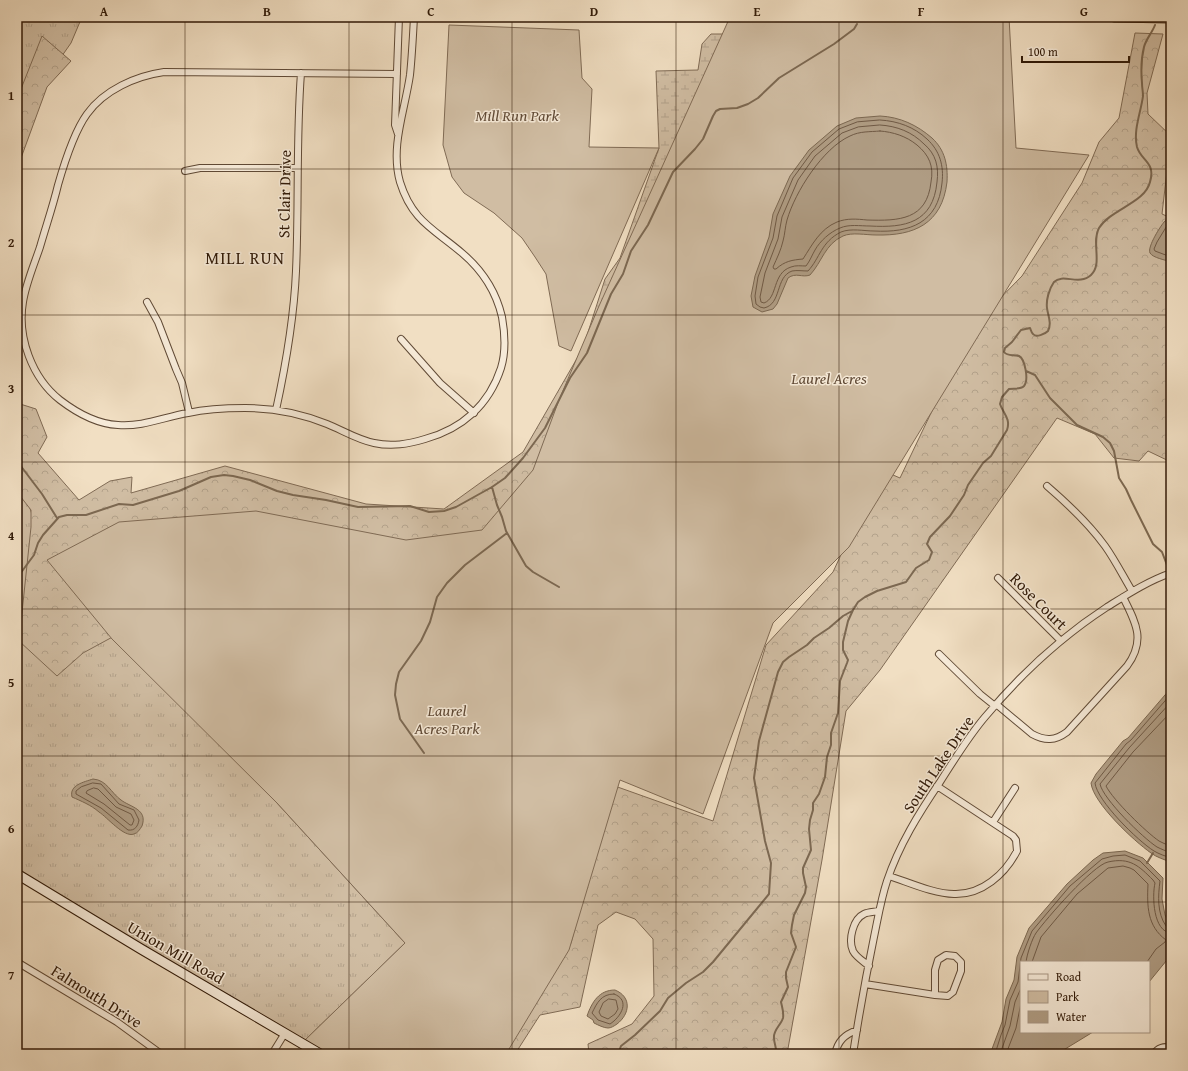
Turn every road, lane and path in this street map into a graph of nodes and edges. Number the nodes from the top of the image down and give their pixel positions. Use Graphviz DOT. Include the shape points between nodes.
graph roads {
  1 [pos="399,17"];
  2 [pos="414,17"];
  3 [pos="1114,17"];
  4 [pos="1171,18"];
  5 [pos="301,73"];
  6 [pos="397,74"];
  7 [pos="398,134"];
  8 [pos="297,168"];
  9 [pos="185,171"];
  10 [pos="147,302"];
  11 [pos="401,339"];
  12 [pos="276,410"];
  13 [pos="189,412"];
  14 [pos="474,412"];
  15 [pos="1047,486"];
  16 [pos="1171,573"];
  17 [pos="998,578"];
  18 [pos="1132,591"];
  19 [pos="1123,597"];
  20 [pos="1061,641"];
  21 [pos="939,654"];
  22 [pos="996,705"];
  23 [pos="937,786"];
  24 [pos="1015,788"];
  25 [pos="993,822"];
  26 [pos="17,874"];
  27 [pos="889,876"];
  28 [pos="879,910"];
  29 [pos="17,962"];
  30 [pos="869,966"];
  31 [pos="865,984"];
  32 [pos="935,994"];
  33 [pos="857,1030"];
  34 [pos="285,1033"];
  35 [pos="1171,1049"];
  36 [pos="161,1054"];
  37 [pos="272,1054"];
  38 [pos="320,1054"];
  39 [pos="835,1054"];
  40 [pos="853,1054"];
  41 [pos="1154,1054"];
  1 -- 6 [label="street"];
  2 -- 7 [label="street" via="410,74"];
  3 -- 4 [label="street"];
  5 -- 6 [label="street"];
  5 -- 8 [label="street, St Clair Drive"];
  5 -- 13 [label="street" via="175,71 154,73 133,80 103,97 87,112 63,169 22,304 25,341 33,365 48,388 64,403 108,424 143,424"];
  6 -- 7 [label="street" via="395,125"];
  7 -- 14 [label="street" via="396,162 400,183 413,211 478,269 492,289 500,311 504,334 503,358 494,385"];
  8 -- 9 [label="street" via="200,168"];
  8 -- 12 [label="street, St Clair Drive" via="293,310"];
  10 -- 13 [label="street" via="158,322 182,383"];
  11 -- 14 [label="street" via="440,383"];
  12 -- 13 [label="street" via="235,408"];
  12 -- 14 [label="street" via="312,418 368,441 389,445 409,444 439,436 458,426"];
  15 -- 18 [label="street" via="1105,545"];
  16 -- 18 [label="street, South Lake Drive"];
  17 -- 20 [label="street, Rose Court"];
  18 -- 19 [label="street, South Lake Drive"];
  19 -- 20 [label="street, South Lake Drive"];
  19 -- 22 [label="street" via="1137,628 1135,654 1067,732 1056,739 1038,737"];
  20 -- 22 [label="street, South Lake Drive"];
  21 -- 22 [label="street" via="980,694"];
  22 -- 23 [label="street, South Lake Drive"];
  23 -- 25 [label="street"];
  23 -- 27 [label="street, South Lake Drive" via="906,837"];
  24 -- 25 [label="street"];
  25 -- 27 [label="street" via="1013,836 1018,851 996,879 983,887 962,894 946,894"];
  26 -- 34 [label="street, Union Mill Road"];
  27 -- 28 [label="street, South Lake Drive"];
  28 -- 30 [label="street, South Lake Drive"];
  28 -- 30 [label="street" via="859,918 851,938 853,951"];
  29 -- 36 [label="street, Falmouth Drive" via="117,1022"];
  30 -- 31 [label="street, South Lake Drive"];
  31 -- 32 [label="street"];
  31 -- 33 [label="street, South Lake Drive"];
  32 -- 32 [label="street" via="948,996 953,992 961,971 961,962 955,956 946,955 938,960 935,970"];
  33 -- 39 [label="street" via="842,1038"];
  33 -- 40 [label="street, South Lake Drive"];
  34 -- 37 [label="street"];
  34 -- 38 [label="street, Union Mill Road"];
  35 -- 41 [label="street" via="1161,1047"];
}
